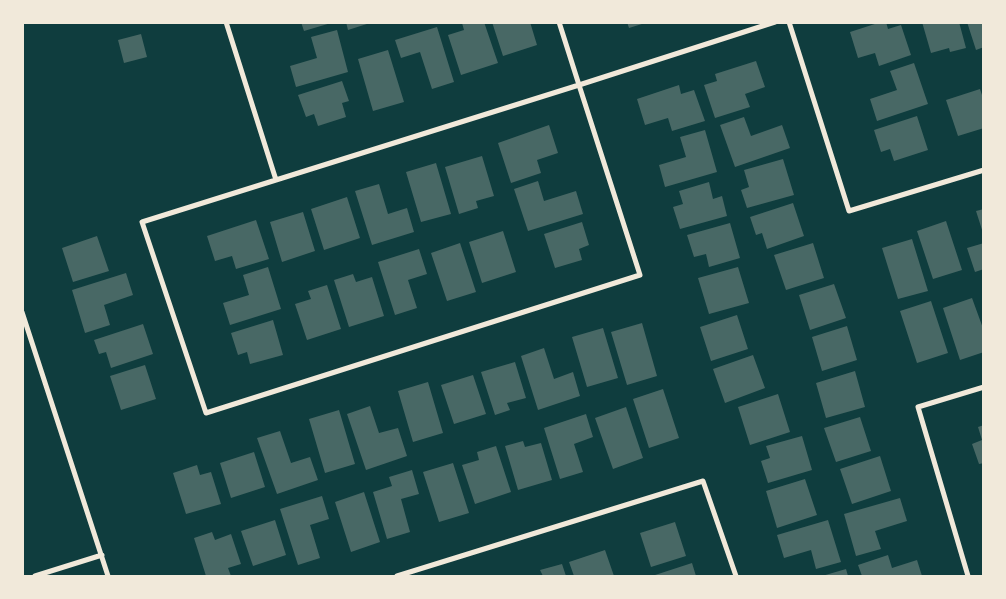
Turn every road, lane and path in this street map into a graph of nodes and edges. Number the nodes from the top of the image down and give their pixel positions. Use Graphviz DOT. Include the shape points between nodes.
graph roads {
  1 [pos="226,22"];
  2 [pos="559,22"];
  3 [pos="774,22"];
  4 [pos="789,22"];
  5 [pos="579,85"];
  6 [pos="984,170"];
  7 [pos="276,180"];
  8 [pos="22,312"];
  9 [pos="24,322"];
  10 [pos="984,387"];
  11 [pos="102,555"];
  12 [pos="35,576"];
  13 [pos="108,576"];
  14 [pos="397,576"];
  15 [pos="736,576"];
  16 [pos="968,576"];
  1 -- 7 [label="street"];
  2 -- 5 [label="street"];
  3 -- 5 [label="street"];
  4 -- 6 [label="street" via="849,211"];
  5 -- 7 [label="street"];
  5 -- 7 [label="street" via="640,275 206,413 142,222"];
  8 -- 9 [label="street"];
  9 -- 11 [label="street"];
  10 -- 16 [label="street" via="918,407"];
  11 -- 12 [label="street"];
  11 -- 13 [label="street"];
  14 -- 15 [label="street" via="703,481"];
}
